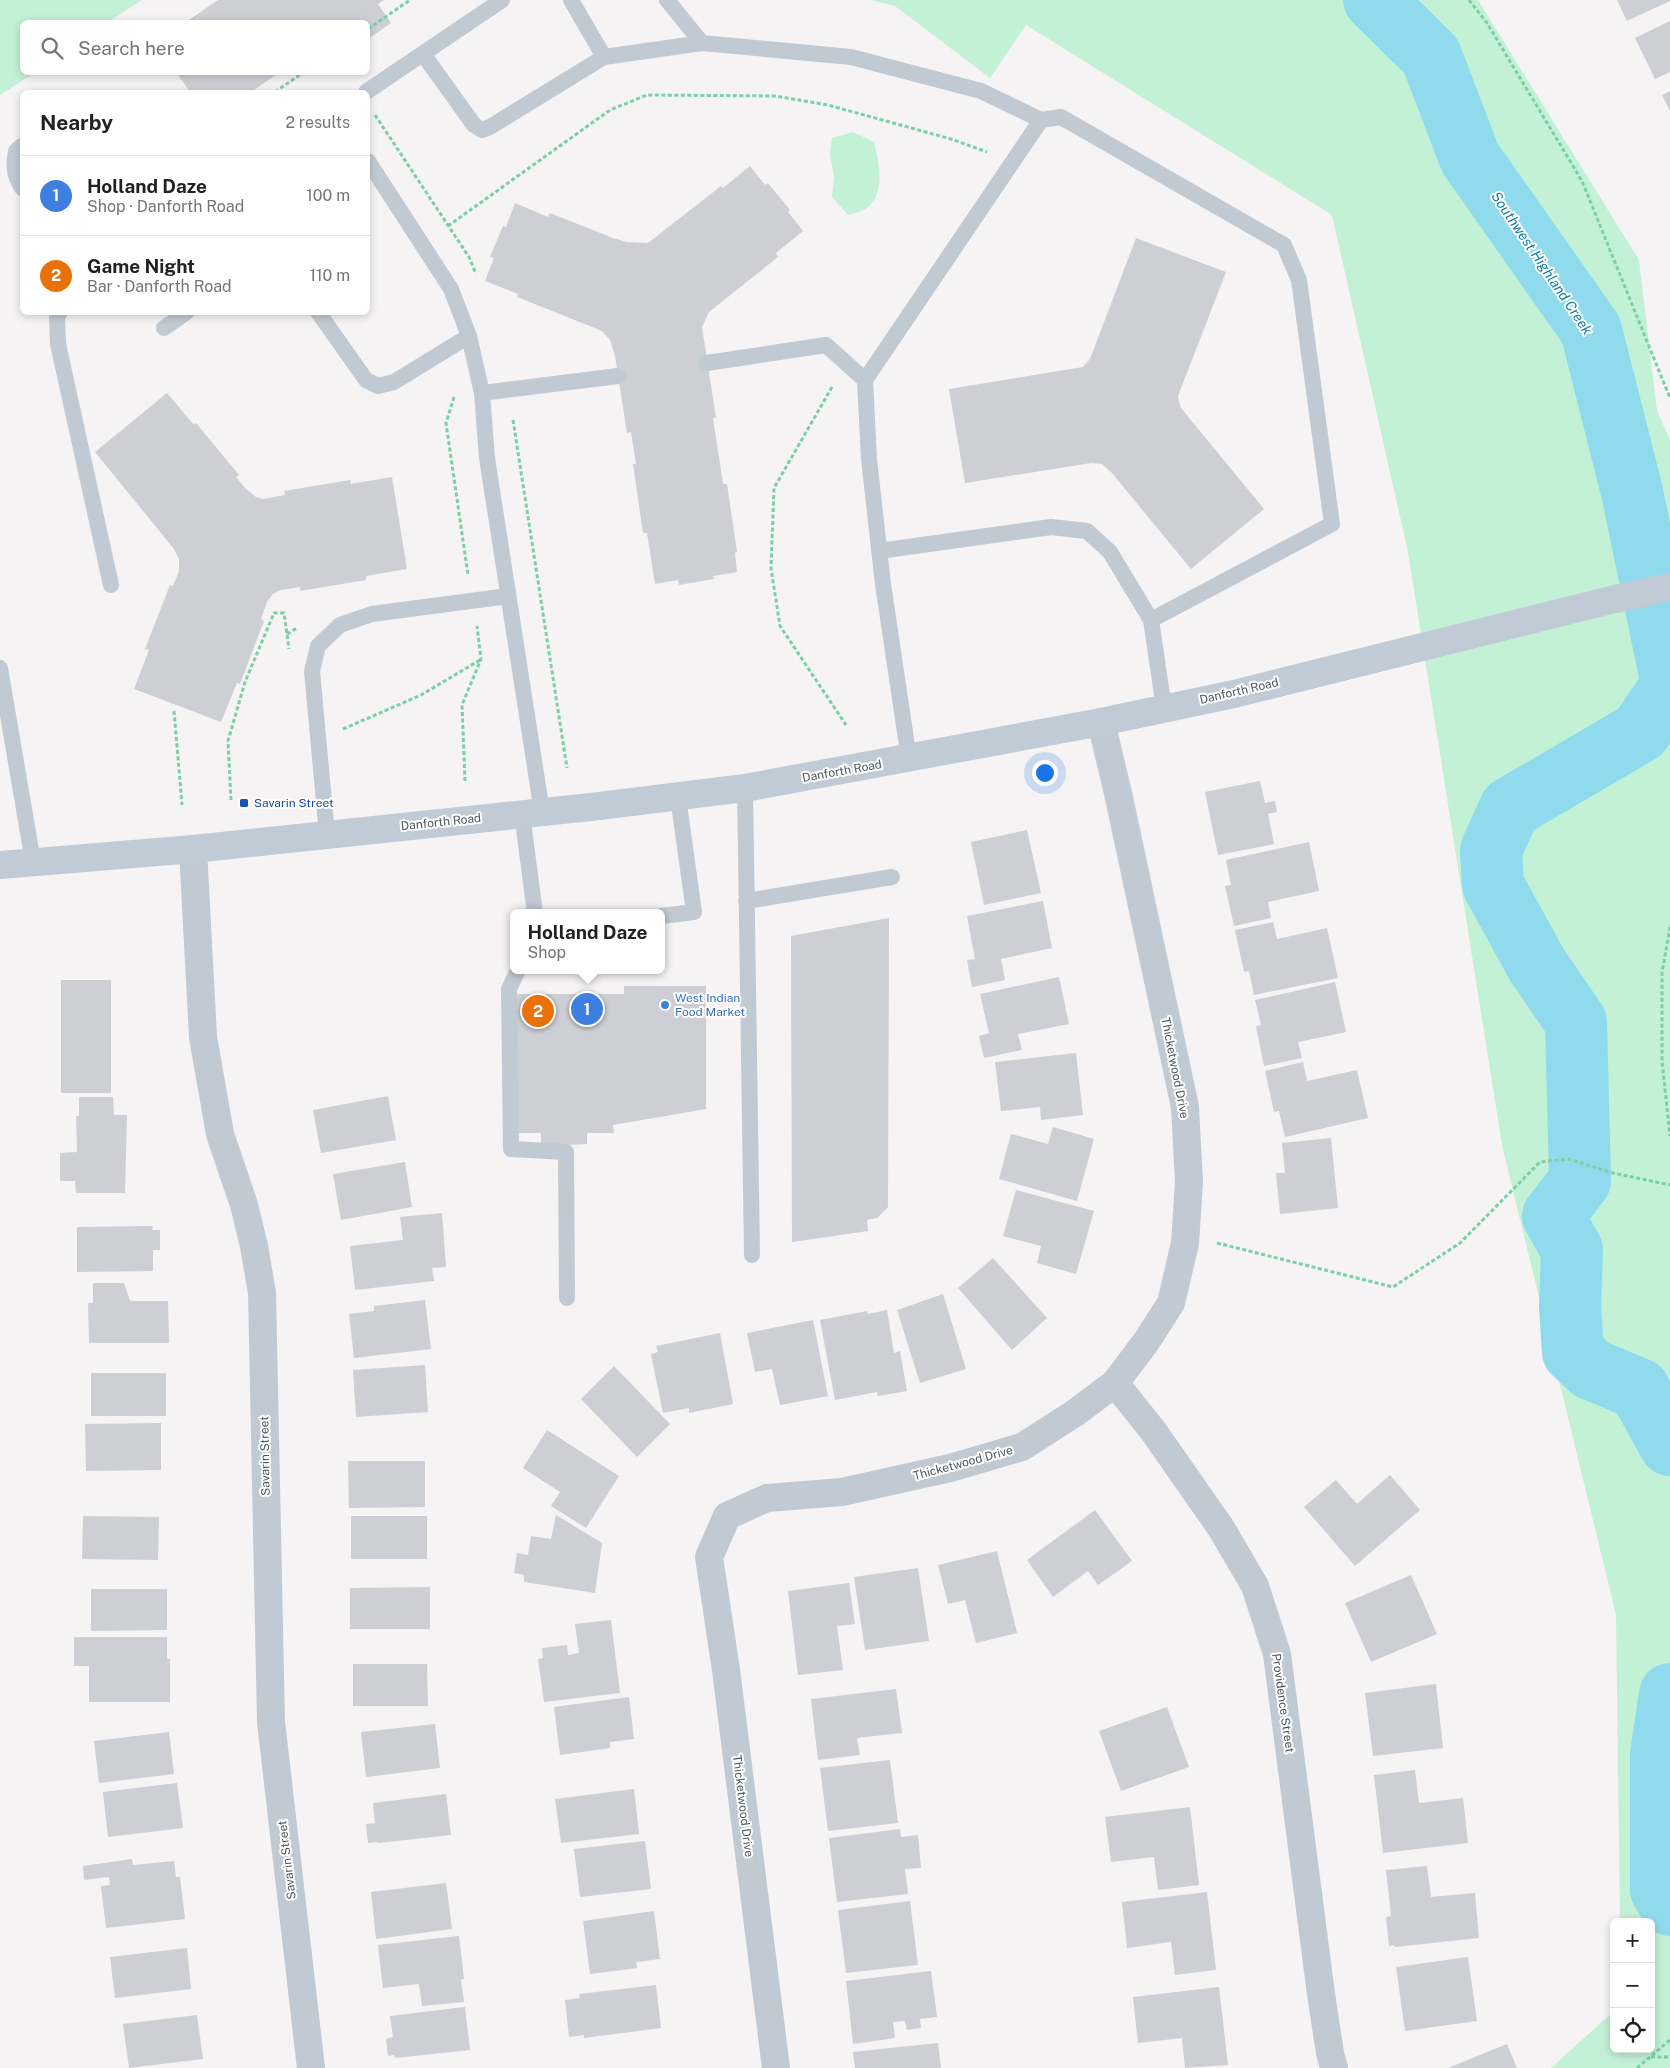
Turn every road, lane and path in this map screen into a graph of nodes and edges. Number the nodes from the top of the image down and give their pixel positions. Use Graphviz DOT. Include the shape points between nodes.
graph roads {
  1 [pos="410,0"];
  2 [pos="502,0"];
  3 [pos="571,0"];
  4 [pos="667,0"];
  5 [pos="1469,0"];
  6 [pos="370,28"];
  7 [pos="702,43"];
  8 [pos="423,54"];
  9 [pos="604,57"];
  10 [pos="300,75"];
  11 [pos="277,90"];
  12 [pos="369,90"];
  13 [pos="1041,120"];
  14 [pos="20,148"];
  15 [pos="1013,162"];
  16 [pos="370,164"];
  17 [pos="20,185"];
  18 [pos="448,226"];
  19 [pos="58,315"];
  20 [pos="183,315"];
  21 [pos="320,315"];
  22 [pos="164,328"];
  23 [pos="469,336"];
  24 [pos="448,348"];
  25 [pos="845,362"];
  26 [pos="707,363"];
  27 [pos="618,376"];
  28 [pos="865,380"];
  29 [pos="482,393"];
  30 [pos="1670,398"];
  31 [pos="879,551"];
  32 [pos="111,585"];
  33 [pos="1670,587"];
  34 [pos="508,596"];
  35 [pos="474,601"];
  36 [pos="284,612"];
  37 [pos="1150,620"];
  38 [pos="482,659"];
  39 [pos="0,668"];
  40 [pos="1164,708"];
  41 [pos="174,711"];
  42 [pos="1101,722"];
  43 [pos="846,725"];
  44 [pos="318,736"];
  45 [pos="909,759"];
  46 [pos="465,781"];
  47 [pos="745,788"];
  48 [pos="678,797"];
  49 [pos="231,800"];
  50 [pos="182,805"];
  51 [pos="532,813"];
  52 [pos="327,834"];
  53 [pos="193,848"];
  54 [pos="33,862"];
  55 [pos="0,865"];
  56 [pos="892,877"];
  57 [pos="746,901"];
  58 [pos="535,909"];
  59 [pos="665,916"];
  60 [pos="1670,927"];
  61 [pos="516,974"];
  62 [pos="1670,1136"];
  63 [pos="1670,1185"];
  64 [pos="1185,1235"];
  65 [pos="752,1255"];
  66 [pos="567,1298"];
  67 [pos="1115,1383"];
  68 [pos="1670,2040"];
  69 [pos="1650,2057"];
  70 [pos="1670,2057"];
  71 [pos="311,2068"];
  72 [pos="776,2068"];
  73 [pos="1334,2068"];
  74 [pos="1637,2068"];
  1 -- 6 [label="path"];
  2 -- 8 [label="lane"];
  3 -- 9 [label="lane"];
  4 -- 7 [label="lane"];
  5 -- 30 [label="path" via="1487,23 1582,181"];
  7 -- 9 [label="lane"];
  7 -- 13 [label="lane" via="851,57 981,92"];
  8 -- 9 [label="lane" via="474,126 482,130"];
  8 -- 12 [label="lane"];
  10 -- 11 [label="path"];
  13 -- 15 [label="lane"];
  13 -- 37 [label="lane" via="1061,117 1284,244 1299,280 1332,524"];
  14 -- 17 [label="lane" via="14,162 15,176"];
  15 -- 18 [label="path" via="951,139 828,105 775,96 647,95 610,110"];
  15 -- 28 [label="lane"];
  16 -- 23 [label="lane" via="451,289"];
  19 -- 32 [label="lane" via="58,344"];
  20 -- 22 [label="lane"];
  21 -- 24 [label="lane" via="366,380 378,386 394,382"];
  23 -- 24 [label="lane"];
  23 -- 29 [label="lane"];
  24 -- 35 [label="path" via="458,385 446,423"];
  25 -- 26 [label="lane" via="826,345"];
  25 -- 28 [label="lane"];
  25 -- 43 [label="path" via="774,488 771,568 780,626"];
  27 -- 29 [label="lane"];
  28 -- 31 [label="lane" via="868,459"];
  29 -- 34 [label="lane" via="487,458"];
  31 -- 37 [label="lane" via="1052,527 1087,531 1110,552"];
  31 -- 45 [label="lane"];
  33 -- 40 [label="main road, Danforth Road" via="1234,694"];
  34 -- 35 [label="lane"];
  34 -- 51 [label="lane"];
  35 -- 38 [label="path"];
  35 -- 44 [label="lane" via="372,614 340,625 318,646 312,671"];
  36 -- 49 [label="path" via="274,613 245,682 228,741"];
  37 -- 40 [label="lane"];
  38 -- 44 [label="path" via="421,695 343,730"];
  38 -- 46 [label="path" via="462,705"];
  39 -- 54 [label="lane"];
  40 -- 42 [label="main road, Danforth Road"];
  41 -- 50 [label="path"];
  42 -- 45 [label="main road, Danforth Road"];
  42 -- 64 [label="street, Thicketwood Drive" via="1185,1107 1189,1182"];
  44 -- 52 [label="lane"];
  45 -- 47 [label="main road, Danforth Road"];
  47 -- 48 [label="main road, Danforth Road"];
  47 -- 57 [label="lane"];
  48 -- 51 [label="main road, Danforth Road"];
  48 -- 59 [label="lane" via="694,912"];
  51 -- 52 [label="main road, Danforth Road"];
  51 -- 58 [label="lane"];
  52 -- 53 [label="main road, Danforth Road"];
  53 -- 54 [label="main road, Danforth Road"];
  53 -- 71 [label="street, Savarin Street" via="203,1037 220,1134 244,1205 262,1292 271,1722"];
  54 -- 55 [label="main road, Danforth Road"];
  56 -- 57 [label="lane"];
  57 -- 65 [label="lane"];
  60 -- 62 [label="path" via="1662,973 1662,1061"];
  61 -- 66 [label="lane" via="509,989 511,1150 566,1152"];
  63 -- 64 [label="path" via="1569,1159 1540,1162 1460,1243 1393,1287"];
  64 -- 67 [label="street, Thicketwood Drive" via="1171,1303"];
  67 -- 72 [label="street, Thicketwood Drive" via="1022,1446 950,1468 842,1492 767,1498 727,1516 709,1557"];
  67 -- 73 [label="street, Providence Street" via="1222,1528 1255,1586 1277,1654 1321,1994"];
  68 -- 69 [label="path"];
  69 -- 70 [label="path"];
  69 -- 74 [label="path"];
}
